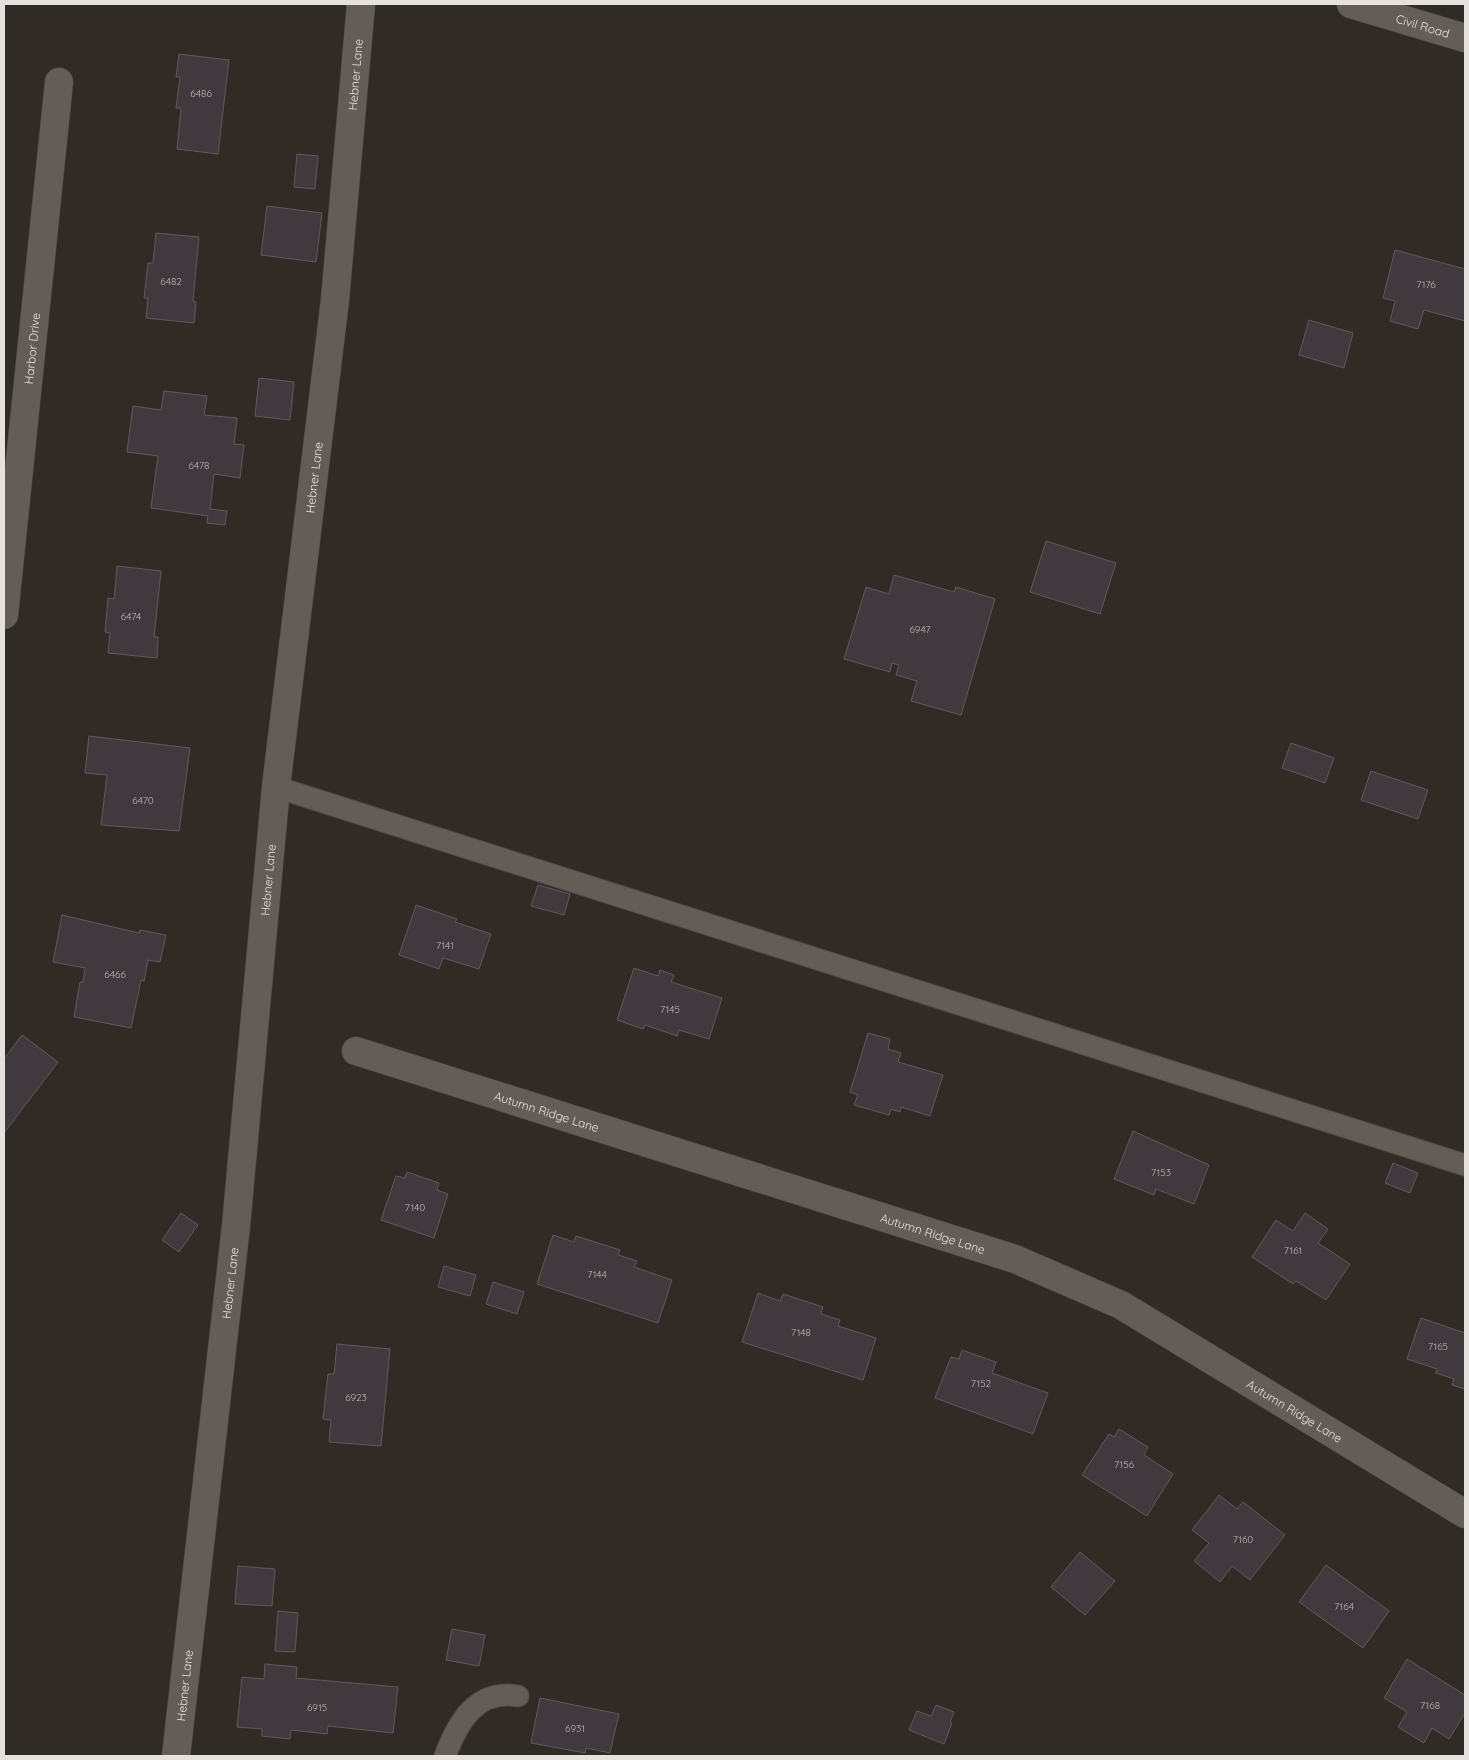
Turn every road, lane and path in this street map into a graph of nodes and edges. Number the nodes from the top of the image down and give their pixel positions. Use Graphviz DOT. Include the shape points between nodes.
graph roads {
  1 [pos="361,4"];
  2 [pos="1351,4"];
  3 [pos="1465,38"];
  4 [pos="59,82"];
  5 [pos="4,615"];
  6 [pos="276,787"];
  7 [pos="356,1051"];
  8 [pos="1465,1165"];
  9 [pos="1465,1514"];
  10 [pos="518,1696"];
  11 [pos="176,1756"];
  12 [pos="445,1756"];
  1 -- 6 [label="street, Hebner Lane" via="335,300"];
  2 -- 3 [label="street, Civil Road"];
  4 -- 5 [label="street, Harbor Drive"];
  6 -- 8 [label="lane"];
  6 -- 11 [label="street, Hebner Lane" via="236,1226"];
  7 -- 9 [label="street, Autumn Ridge Lane" via="1015,1260 1082,1286 1122,1306"];
  10 -- 12 [label="lane" via="493,1696 474,1706 452,1737"];
}
